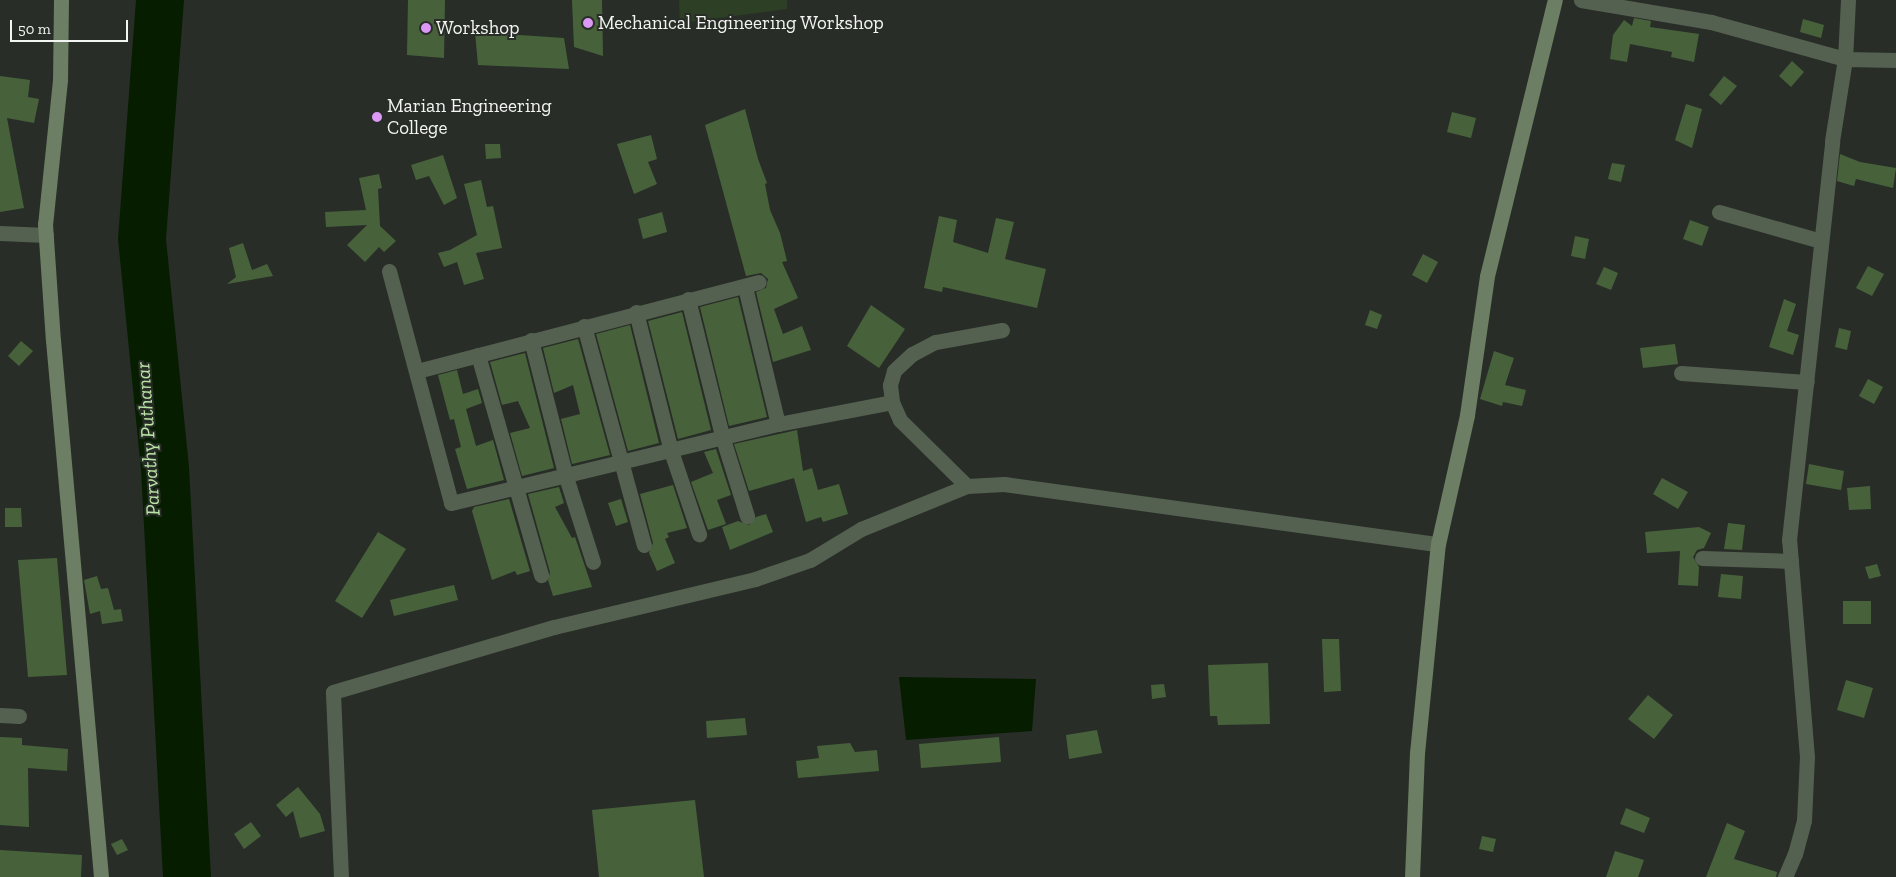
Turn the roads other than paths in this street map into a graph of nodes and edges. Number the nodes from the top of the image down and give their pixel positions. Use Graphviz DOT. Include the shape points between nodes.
graph roads {
  1 [pos="61,0"];
  2 [pos="1555,0"];
  3 [pos="1580,0"];
  4 [pos="1848,0"];
  5 [pos="1845,59"];
  6 [pos="1896,60"];
  7 [pos="1719,212"];
  8 [pos="0,233"];
  9 [pos="46,235"];
  10 [pos="1821,241"];
  11 [pos="389,270"];
  12 [pos="688,299"];
  13 [pos="636,312"];
  14 [pos="584,326"];
  15 [pos="1002,330"];
  16 [pos="531,340"];
  17 [pos="478,355"];
  18 [pos="417,371"];
  19 [pos="1681,373"];
  20 [pos="1807,382"];
  21 [pos="892,402"];
  22 [pos="778,424"];
  23 [pos="723,439"];
  24 [pos="671,451"];
  25 [pos="619,464"];
  26 [pos="566,477"];
  27 [pos="968,486"];
  28 [pos="515,489"];
  29 [pos="747,516"];
  30 [pos="699,534"];
  31 [pos="1438,544"];
  32 [pos="644,545"];
  33 [pos="1702,558"];
  34 [pos="593,562"];
  35 [pos="1791,562"];
  36 [pos="541,575"];
  37 [pos="0,715"];
  38 [pos="19,716"];
  39 [pos="101,877"];
  40 [pos="341,877"];
  41 [pos="1412,877"];
  42 [pos="1785,877"];
  1 -- 9 [label="street" via="60,80"];
  2 -- 31 [label="street" via="1487,276 1467,415"];
  3 -- 5 [label="street" via="1711,22"];
  4 -- 5 [label="street"];
  5 -- 6 [label="street"];
  5 -- 10 [label="street"];
  7 -- 10 [label="street"];
  8 -- 9 [label="street"];
  9 -- 39 [label="street" via="52,340"];
  10 -- 20 [label="street"];
  11 -- 18 [label="street"];
  12 -- 13 [label="street"];
  12 -- 22 [label="street" via="752,284"];
  12 -- 23 [label="street"];
  13 -- 14 [label="street"];
  13 -- 24 [label="street"];
  14 -- 16 [label="street"];
  14 -- 25 [label="street"];
  15 -- 21 [label="street" via="935,342 912,354 894,372 890,385"];
  16 -- 17 [label="street"];
  16 -- 26 [label="street"];
  17 -- 18 [label="street"];
  17 -- 28 [label="street"];
  18 -- 28 [label="street" via="452,503"];
  19 -- 20 [label="street"];
  20 -- 35 [label="street" via="1789,540"];
  21 -- 22 [label="street"];
  21 -- 27 [label="street" via="900,420"];
  22 -- 23 [label="street"];
  23 -- 24 [label="street"];
  23 -- 29 [label="street"];
  24 -- 25 [label="street"];
  24 -- 30 [label="street"];
  25 -- 26 [label="street"];
  25 -- 32 [label="street"];
  26 -- 28 [label="street"];
  26 -- 34 [label="street"];
  27 -- 31 [label="street" via="1004,484"];
  27 -- 40 [label="street" via="861,529 810,560 755,579 554,627 333,692"];
  28 -- 36 [label="street"];
  31 -- 41 [label="street" via="1418,753"];
  33 -- 35 [label="street"];
  35 -- 42 [label="street" via="1807,757 1804,820 1796,854"];
  37 -- 38 [label="street"];
}
